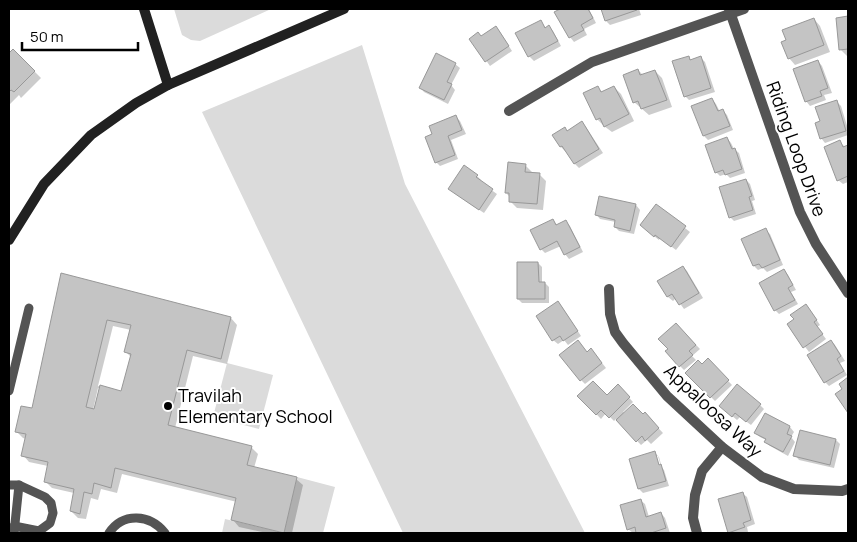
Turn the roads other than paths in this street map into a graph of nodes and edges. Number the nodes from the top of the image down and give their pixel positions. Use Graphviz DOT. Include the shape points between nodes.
graph roads {
  1 [pos="144,9"];
  2 [pos="344,9"];
  3 [pos="744,9"];
  4 [pos="729,11"];
  5 [pos="168,85"];
  6 [pos="510,110"];
  7 [pos="9,240"];
  8 [pos="609,289"];
  9 [pos="848,293"];
  10 [pos="29,308"];
  11 [pos="9,391"];
  12 [pos="722,447"];
  13 [pos="9,485"];
  14 [pos="19,486"];
  15 [pos="848,489"];
  16 [pos="14,530"];
  17 [pos="108,533"];
  18 [pos="166,533"];
  19 [pos="698,533"];
  1 -- 5 [label="main road"];
  2 -- 5 [label="main road"];
  3 -- 4 [label="street"];
  4 -- 6 [label="street" via="592,62"];
  4 -- 9 [label="street, Riding Loop Drive" via="800,212 816,244"];
  5 -- 7 [label="main road" via="91,135 44,184"];
  8 -- 12 [label="street, Appaloosa Way" via="610,314 615,332 623,344 667,396"];
  10 -- 11 [label="lane"];
  12 -- 15 [label="street, Appaloosa Way" via="762,477 794,489"];
  12 -- 19 [label="street" via="702,471 695,495 693,518"];
  13 -- 14 [label="lane"];
  14 -- 16 [label="lane"];
  14 -- 16 [label="lane" via="45,497 53,512 50,523 39,530"];
  17 -- 18 [label="lane" via="120,522 133,518 147,519"];
}
